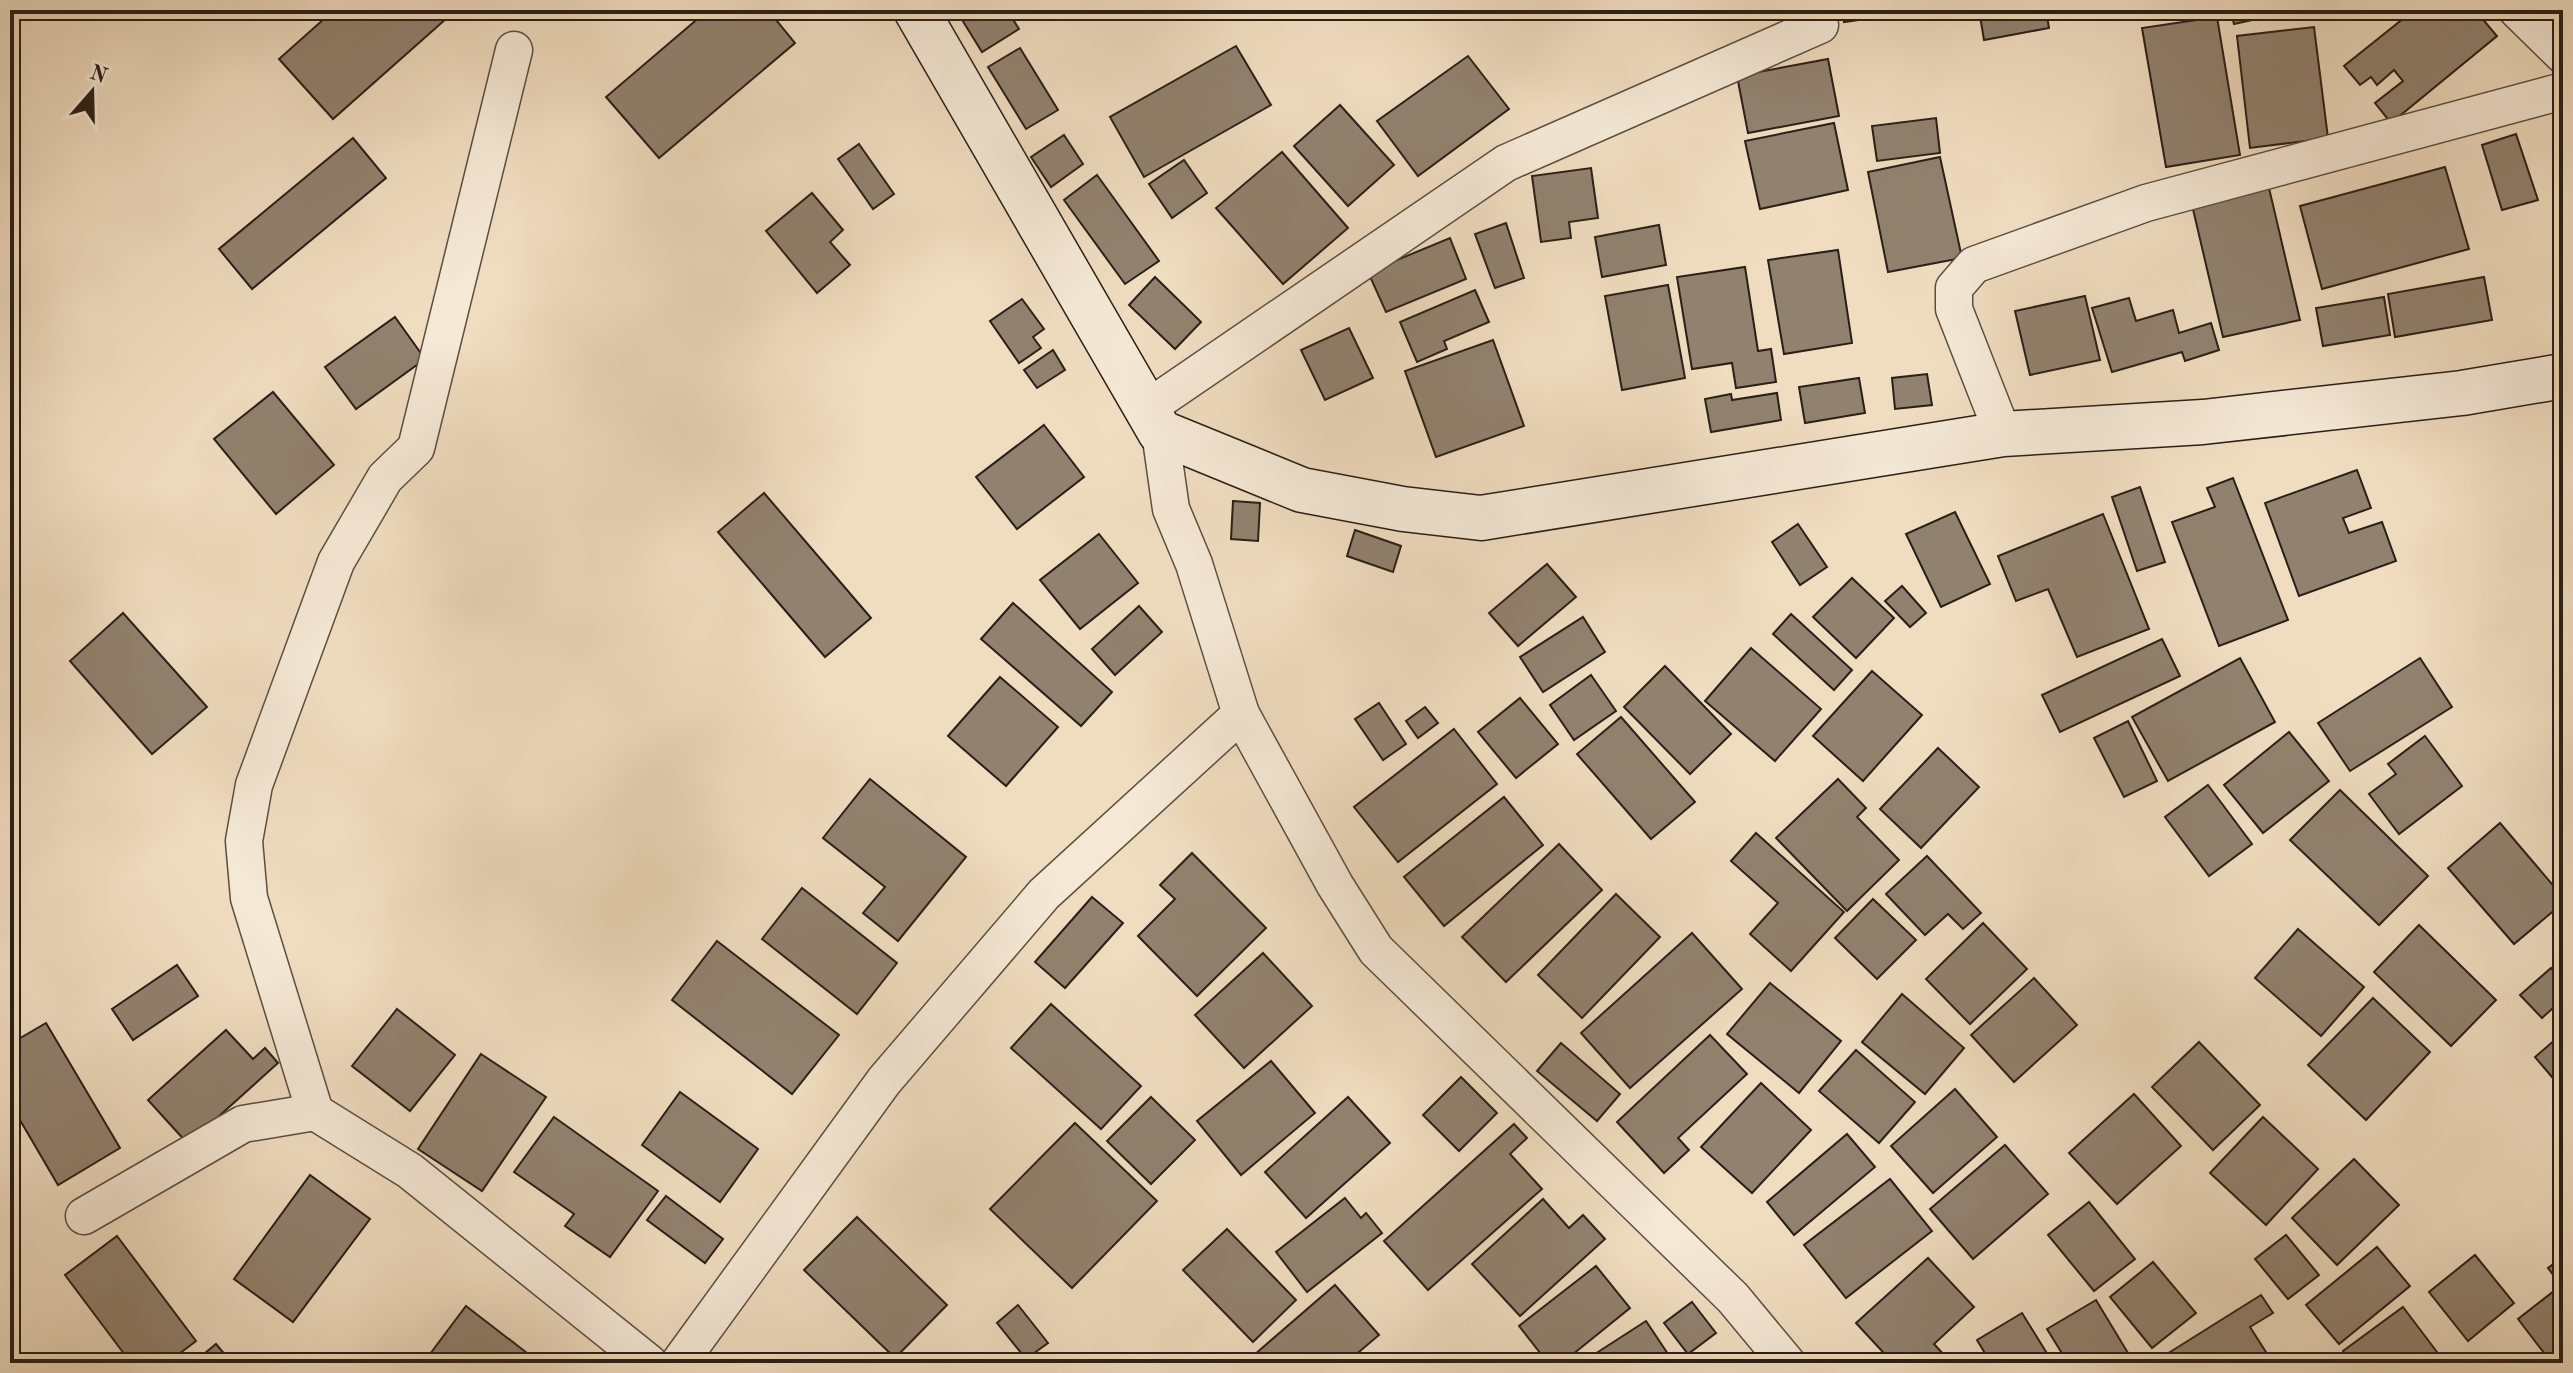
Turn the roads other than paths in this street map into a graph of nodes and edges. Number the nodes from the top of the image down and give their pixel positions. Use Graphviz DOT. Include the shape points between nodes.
graph roads {
  1 [pos="916,10"];
  2 [pos="2517,10"];
  3 [pos="1820,25"];
  4 [pos="514,50"];
  5 [pos="2563,55"];
  6 [pos="2563,91"];
  7 [pos="2563,376"];
  8 [pos="1153,420"];
  9 [pos="2003,434"];
  10 [pos="1241,714"];
  11 [pos="315,1112"];
  12 [pos="84,1216"];
  13 [pos="649,1363"];
  14 [pos="679,1363"];
  15 [pos="1787,1363"];
  1 -- 8 [label="main road"];
  2 -- 5 [label="street"];
  3 -- 8 [label="street" via="1506,163"];
  4 -- 11 [label="street" via="416,448 385,478 336,562 254,785 244,841 249,898"];
  6 -- 9 [label="street" via="2146,203 1974,265 1954,288 1954,309"];
  7 -- 9 [label="main road" via="2462,393 2203,422"];
  8 -- 9 [label="main road" via="1302,490 1481,518"];
  8 -- 10 [label="street" via="1171,509"];
  10 -- 14 [label="street" via="1044,894 884,1081"];
  10 -- 15 [label="street" via="1376,950 1733,1298"];
  11 -- 12 [label="street" via="243,1124"];
  11 -- 13 [label="street" via="410,1171"];
}
